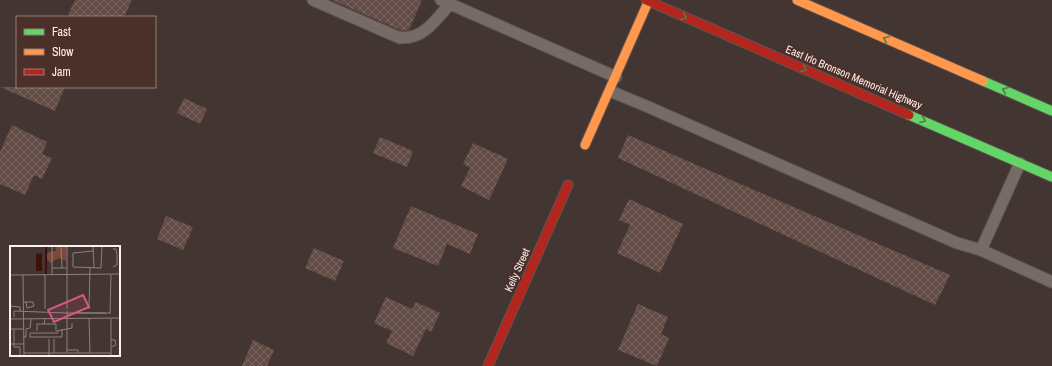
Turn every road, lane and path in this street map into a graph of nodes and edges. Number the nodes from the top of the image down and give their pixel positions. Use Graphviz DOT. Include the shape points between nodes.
graph roads {
  1 [pos="313,0"];
  2 [pos="648,0"];
  3 [pos="797,0"];
  4 [pos="445,2"];
  5 [pos="616,77"];
  6 [pos="610,91"];
  7 [pos="1052,111"];
  8 [pos="585,145"];
  9 [pos="1020,162"];
  10 [pos="1052,176"];
  11 [pos="568,185"];
  12 [pos="981,250"];
  13 [pos="1052,282"];
  14 [pos="488,366"];
  1 -- 4 [label="lane" via="400,38 421,33 434,21"];
  2 -- 5 [label="main road"];
  2 -- 9 [label="main road, East Irlo Bronson Memorial Highway, one-way"];
  7 -- 3 [label="main road, one-way"];
  4 -- 5 [label="lane"];
  5 -- 6 [label="main road"];
  6 -- 8 [label="main road"];
  6 -- 12 [label="lane" via="957,243"];
  9 -- 10 [label="main road, East Irlo Bronson Memorial Highway"];
  9 -- 12 [label="lane"];
  11 -- 14 [label="main road, Kelly Street"];
  12 -- 13 [label="lane"];
}
